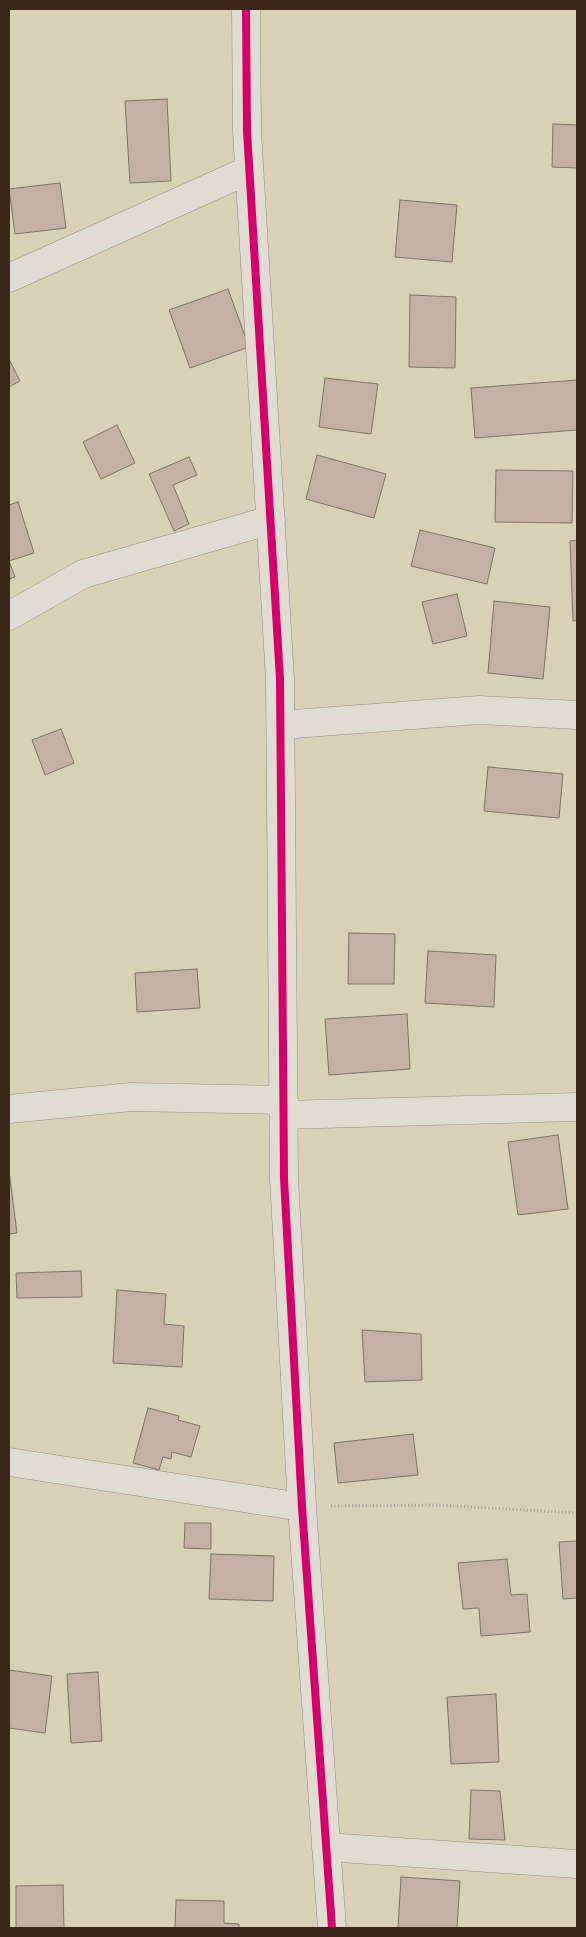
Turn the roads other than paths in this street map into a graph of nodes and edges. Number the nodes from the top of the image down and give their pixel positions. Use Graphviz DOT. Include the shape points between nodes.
graph roads {
  1 [pos="246,9"];
  2 [pos="249,170"];
  3 [pos="9,278"];
  4 [pos="271,520"];
  5 [pos="9,616"];
  6 [pos="577,715"];
  7 [pos="281,725"];
  8 [pos="284,1107"];
  9 [pos="577,1107"];
  10 [pos="9,1109"];
  11 [pos="9,1462"];
  12 [pos="302,1507"];
  13 [pos="326,1847"];
  14 [pos="577,1864"];
  15 [pos="332,1928"];
  1 -- 2 [label="street"];
  2 -- 3 [label="street"];
  2 -- 4 [label="street"];
  4 -- 5 [label="street" via="83,574"];
  4 -- 7 [label="street"];
  6 -- 7 [label="street" via="480,710"];
  7 -- 8 [label="street"];
  8 -- 9 [label="street"];
  8 -- 10 [label="street" via="131,1097"];
  8 -- 12 [label="street" via="284,1178"];
  11 -- 12 [label="street"];
  12 -- 13 [label="street"];
  13 -- 14 [label="street"];
  13 -- 15 [label="street"];
}
